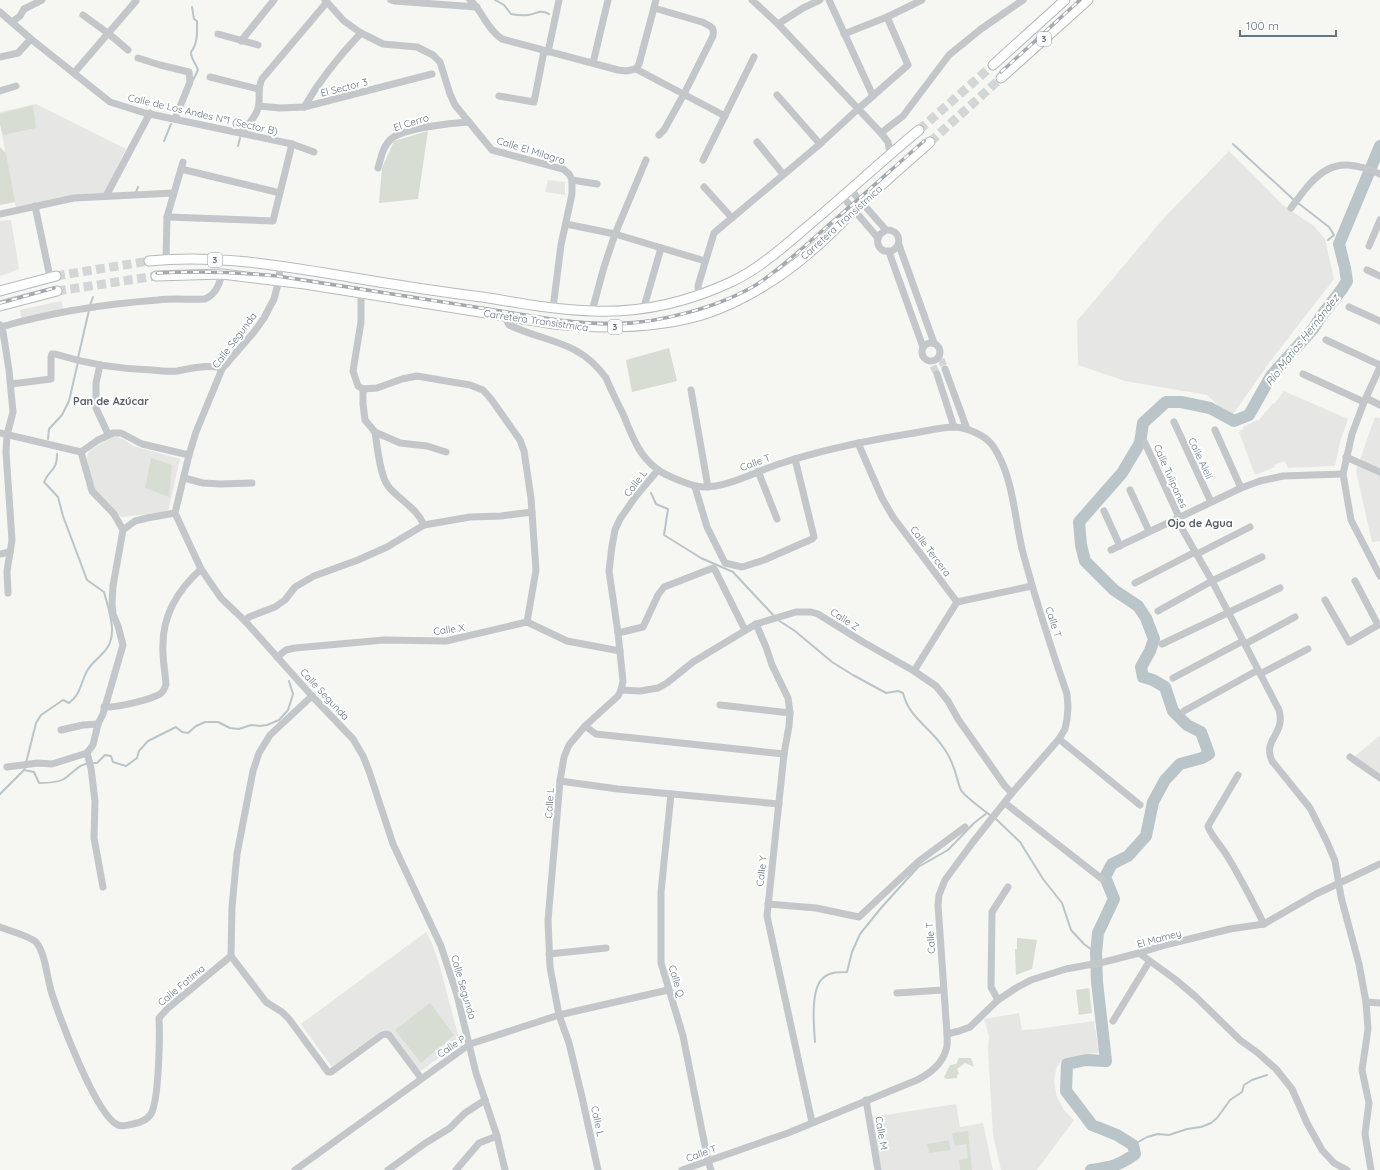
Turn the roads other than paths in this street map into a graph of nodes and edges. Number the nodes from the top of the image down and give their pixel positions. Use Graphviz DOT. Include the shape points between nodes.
graph roads {
  1 [pos="42,0"];
  2 [pos="135,0"];
  3 [pos="274,0"];
  4 [pos="391,0"];
  5 [pos="470,0"];
  6 [pos="559,0"];
  7 [pos="608,0"];
  8 [pos="656,0"];
  9 [pos="752,0"];
  10 [pos="820,0"];
  11 [pos="829,0"];
  12 [pos="922,0"];
  13 [pos="1066,0"];
  14 [pos="1088,0"];
  15 [pos="326,1"];
  16 [pos="1020,1"];
  17 [pos="477,6"];
  18 [pos="654,8"];
  19 [pos="0,12"];
  20 [pos="83,16"];
  21 [pos="887,17"];
  22 [pos="12,22"];
  23 [pos="778,24"];
  24 [pos="361,33"];
  25 [pos="109,34"];
  26 [pos="218,34"];
  27 [pos="844,34"];
  28 [pos="32,39"];
  29 [pos="241,41"];
  30 [pos="258,45"];
  31 [pos="128,50"];
  32 [pos="546,51"];
  33 [pos="754,56"];
  34 [pos="0,57"];
  35 [pos="138,58"];
  36 [pos="593,63"];
  37 [pos="993,65"];
  38 [pos="636,69"];
  39 [pos="74,73"];
  40 [pos="432,74"];
  41 [pos="210,77"];
  42 [pos="1001,78"];
  43 [pos="16,86"];
  44 [pos="258,89"];
  45 [pos="0,91"];
  46 [pos="684,94"];
  47 [pos="777,95"];
  48 [pos="499,96"];
  49 [pos="873,96"];
  50 [pos="259,106"];
  51 [pos="304,107"];
  52 [pos="858,109"];
  53 [pos="150,113"];
  54 [pos="725,116"];
  55 [pos="175,119"];
  56 [pos="469,122"];
  57 [pos="918,130"];
  58 [pos="241,133"];
  59 [pos="881,133"];
  60 [pos="659,135"];
  61 [pos="757,142"];
  62 [pos="930,142"];
  63 [pos="292,144"];
  64 [pos="820,144"];
  65 [pos="314,152"];
  66 [pos="890,154"];
  67 [pos="646,160"];
  68 [pos="703,160"];
  69 [pos="378,168"];
  70 [pos="1378,173"];
  71 [pos="783,174"];
  72 [pos="572,180"];
  73 [pos="597,184"];
  74 [pos="704,187"];
  75 [pos="850,189"];
  76 [pos="174,193"];
  77 [pos="280,193"];
  78 [pos="106,196"];
  79 [pos="842,196"];
  80 [pos="862,203"];
  81 [pos="36,206"];
  82 [pos="1292,207"];
  83 [pos="854,211"];
  84 [pos="0,214"];
  85 [pos="167,217"];
  86 [pos="732,218"];
  87 [pos="1380,220"];
  88 [pos="566,224"];
  89 [pos="886,230"];
  90 [pos="615,234"];
  91 [pos="878,238"];
  92 [pos="899,245"];
  93 [pos="1369,246"];
  94 [pos="661,248"];
  95 [pos="889,252"];
  96 [pos="166,260"];
  97 [pos="149,261"];
  98 [pos="705,262"];
  99 [pos="280,266"];
  100 [pos="1367,270"];
  101 [pos="222,274"];
  102 [pos="156,276"];
  103 [pos="1380,276"];
  104 [pos="53,277"];
  105 [pos="279,280"];
  106 [pos="0,291"];
  107 [pos="57,291"];
  108 [pos="361,292"];
  109 [pos="699,296"];
  110 [pos="0,306"];
  111 [pos="1349,307"];
  112 [pos="553,308"];
  113 [pos="644,308"];
  114 [pos="592,311"];
  115 [pos="507,317"];
  116 [pos="1380,321"];
  117 [pos="0,326"];
  118 [pos="1326,340"];
  119 [pos="934,343"];
  120 [pos="923,347"];
  121 [pos="927,360"];
  122 [pos="100,365"];
  123 [pos="933,366"];
  124 [pos="1380,366"];
  125 [pos="222,369"];
  126 [pos="945,369"];
  127 [pos="936,374"];
  128 [pos="1303,374"];
  129 [pos="11,384"];
  130 [pos="364,389"];
  131 [pos="691,390"];
  132 [pos="957,400"];
  133 [pos="1365,400"];
  134 [pos="947,403"];
  135 [pos="1380,405"];
  136 [pos="1174,422"];
  137 [pos="954,427"];
  138 [pos="967,429"];
  139 [pos="1215,430"];
  140 [pos="375,432"];
  141 [pos="3,434"];
  142 [pos="108,434"];
  143 [pos="858,443"];
  144 [pos="1145,443"];
  145 [pos="81,452"];
  146 [pos="446,452"];
  147 [pos="189,455"];
  148 [pos="1346,457"];
  149 [pos="796,459"];
  150 [pos="658,470"];
  151 [pos="758,471"];
  152 [pos="1380,472"];
  153 [pos="1343,474"];
  154 [pos="184,478"];
  155 [pos="252,483"];
  156 [pos="695,487"];
  157 [pos="708,487"];
  158 [pos="1241,488"];
  159 [pos="1130,490"];
  160 [pos="1211,502"];
  161 [pos="1104,510"];
  162 [pos="532,512"];
  163 [pos="175,513"];
  164 [pos="1179,517"];
  165 [pos="777,520"];
  166 [pos="424,525"];
  167 [pos="1250,527"];
  168 [pos="123,530"];
  169 [pos="1149,531"];
  170 [pos="1120,546"];
  171 [pos="1111,550"];
  172 [pos="10,552"];
  173 [pos="1196,553"];
  174 [pos="0,554"];
  175 [pos="1262,557"];
  176 [pos="201,569"];
  177 [pos="1380,576"];
  178 [pos="1212,581"];
  179 [pos="1355,581"];
  180 [pos="1135,583"];
  181 [pos="1032,586"];
  182 [pos="1280,588"];
  183 [pos="8,592"];
  184 [pos="1325,600"];
  185 [pos="957,602"];
  186 [pos="1158,611"];
  187 [pos="1228,612"];
  188 [pos="1295,617"];
  189 [pos="245,621"];
  190 [pos="527,622"];
  191 [pos="756,624"];
  192 [pos="1379,624"];
  193 [pos="745,630"];
  194 [pos="618,633"];
  195 [pos="1244,643"];
  196 [pos="1162,644"];
  197 [pos="1308,649"];
  198 [pos="620,651"];
  199 [pos="278,656"];
  200 [pos="914,671"];
  201 [pos="1259,672"];
  202 [pos="1173,678"];
  203 [pos="621,690"];
  204 [pos="312,696"];
  205 [pos="720,704"];
  206 [pos="104,707"];
  207 [pos="1184,711"];
  208 [pos="790,713"];
  209 [pos="98,724"];
  210 [pos="585,726"];
  211 [pos="61,730"];
  212 [pos="1059,739"];
  213 [pos="784,754"];
  214 [pos="1350,756"];
  215 [pos="89,761"];
  216 [pos="6,767"];
  217 [pos="1238,775"];
  218 [pos="1380,778"];
  219 [pos="560,781"];
  220 [pos="1012,793"];
  221 [pos="671,794"];
  222 [pos="1005,803"];
  223 [pos="779,804"];
  224 [pos="1140,805"];
  225 [pos="965,827"];
  226 [pos="1380,864"];
  227 [pos="1102,879"];
  228 [pos="1339,883"];
  229 [pos="103,887"];
  230 [pos="1008,887"];
  231 [pos="768,904"];
  232 [pos="1264,924"];
  233 [pos="0,927"];
  234 [pos="606,948"];
  235 [pos="549,954"];
  236 [pos="1139,954"];
  237 [pos="231,956"];
  238 [pos="1150,962"];
  239 [pos="668,990"];
  240 [pos="943,990"];
  241 [pos="897,993"];
  242 [pos="998,1000"];
  243 [pos="1366,1002"];
  244 [pos="1380,1003"];
  245 [pos="559,1015"];
  246 [pos="1113,1021"];
  247 [pos="947,1034"];
  248 [pos="470,1044"];
  249 [pos="421,1078"];
  250 [pos="485,1100"];
  251 [pos="866,1100"];
  252 [pos="812,1122"];
  253 [pos="497,1136"];
  254 [pos="708,1161"];
  255 [pos="295,1170"];
  256 [pos="388,1170"];
  257 [pos="456,1170"];
  258 [pos="506,1170"];
  259 [pos="598,1170"];
  260 [pos="682,1170"];
  261 [pos="711,1170"];
  262 [pos="878,1170"];
  263 [pos="1347,1170"];
  264 [pos="1371,1170"];
  1 -- 22 [label="street" via="24,9"];
  2 -- 25 [label="street"];
  3 -- 29 [label="street"];
  4 -- 17 [label="street"];
  5 -- 17 [label="street"];
  6 -- 32 [label="street"];
  7 -- 36 [label="street"];
  8 -- 18 [label="street"];
  9 -- 23 [label="street"];
  10 -- 23 [label="street"];
  11 -- 27 [label="street"];
  12 -- 21 [label="street"];
  13 -- 37 [label="main road, 3"];
  14 -- 42 [label="main road, 3"];
  15 -- 24 [label="street, Calle El Milagro" via="344,21"];
  15 -- 44 [label="street" via="262,79"];
  16 -- 59 [label="street" via="949,55 903,116"];
  17 -- 32 [label="street" via="497,36"];
  18 -- 38 [label="street"];
  18 -- 46 [label="street" via="702,22 713,28 713,36"];
  19 -- 22 [label="street, Calle de Los Andes N°1 (Sector B)"];
  20 -- 25 [label="street"];
  21 -- 27 [label="street"];
  21 -- 49 [label="street" via="908,65"];
  22 -- 28 [label="street, Calle de Los Andes N°1 (Sector B)"];
  23 -- 52 [label="street"];
  24 -- 51 [label="street" via="328,70"];
  24 -- 56 [label="street, Calle El Milagro" via="383,44 417,47 433,55 440,62 455,105"];
  25 -- 31 [label="street"];
  25 -- 39 [label="street"];
  26 -- 29 [label="street"];
  27 -- 49 [label="street"];
  28 -- 34 [label="street" via="18,53"];
  28 -- 39 [label="street, Calle de Los Andes N°1 (Sector B)"];
  29 -- 30 [label="street"];
  32 -- 36 [label="street"];
  32 -- 48 [label="street" via="534,102"];
  33 -- 54 [label="street"];
  35 -- 55 [label="street" via="189,72 190,82"];
  36 -- 38 [label="street" via="618,70"];
  38 -- 46 [label="street"];
  39 -- 53 [label="street, Calle de Los Andes N°1 (Sector B)" via="110,102"];
  40 -- 51 [label="street, El Sector 3"];
  41 -- 44 [label="street"];
  43 -- 45 [label="street"];
  44 -- 50 [label="street"];
  46 -- 54 [label="street"];
  46 -- 60 [label="street"];
  47 -- 64 [label="street"];
  49 -- 52 [label="street"];
  50 -- 51 [label="street, El Sector 3"];
  50 -- 58 [label="street"];
  52 -- 59 [label="street"];
  52 -- 64 [label="street"];
  53 -- 55 [label="street, Calle de Los Andes N°1 (Sector B)"];
  53 -- 78 [label="street"];
  54 -- 68 [label="street"];
  55 -- 58 [label="street, Calle de Los Andes N°1 (Sector B)"];
  56 -- 69 [label="street, El Cerro" via="449,123 396,136 386,145"];
  56 -- 72 [label="street, Calle El Milagro" via="492,150 562,169"];
  57 -- 66 [label="main road, Carretera Transístmica / 3"];
  58 -- 63 [label="street, Calle de Los Andes N°1 (Sector B)"];
  59 -- 66 [label="street" via="888,142"];
  61 -- 71 [label="street"];
  62 -- 80 [label="main road, Carretera Transístmica / 3"];
  63 -- 65 [label="street, Calle de Los Andes N°1 (Sector B)"];
  63 -- 77 [label="street"];
  64 -- 71 [label="street"];
  66 -- 75 [label="main road, Carretera Transístmica / 3"];
  67 -- 90 [label="street"];
  70 -- 82 [label="street" via="1353,165 1340,165 1324,171"];
  71 -- 86 [label="street"];
  72 -- 73 [label="street"];
  72 -- 88 [label="street"];
  74 -- 86 [label="street"];
  75 -- 79 [label="main road, Carretera Transístmica / 3"];
  75 -- 80 [label="street"];
  76 -- 77 [label="street" via="182,165"];
  76 -- 78 [label="street"];
  76 -- 85 [label="street"];
  77 -- 85 [label="street" via="273,221"];
  78 -- 81 [label="street" via="74,198"];
  79 -- 83 [label="street"];
  79 -- 109 [label="main road, Carretera Transístmica / 3" via="771,257 732,281"];
  80 -- 83 [label="main road, Carretera Transístmica / 3"];
  80 -- 89 [label="street"];
  81 -- 84 [label="street"];
  81 -- 104 [label="street"];
  83 -- 91 [label="street"];
  83 -- 115 [label="main road, Carretera Transístmica / 3" via="816,248 774,279 702,315 654,325 587,328"];
  85 -- 96 [label="street"];
  86 -- 98 [label="street" via="714,233"];
  87 -- 93 [label="street"];
  88 -- 90 [label="street"];
  88 -- 112 [label="street"];
  89 -- 91 [label="street"];
  89 -- 92 [label="street" via="892,230 897,234"];
  90 -- 94 [label="street"];
  90 -- 114 [label="street"];
  91 -- 95 [label="street" via="880,248"];
  92 -- 95 [label="street"];
  92 -- 119 [label="street"];
  94 -- 98 [label="street"];
  94 -- 113 [label="street"];
  95 -- 120 [label="street"];
  96 -- 97 [label="main road, Carretera Transístmica / 3"];
  96 -- 99 [label="main road, Carretera Transístmica / 3" via="206,259"];
  98 -- 109 [label="street" via="698,286"];
  99 -- 105 [label="street, Calle Segunda"];
  99 -- 112 [label="main road, Carretera Transístmica / 3"];
  100 -- 103 [label="street"];
  101 -- 102 [label="main road, Carretera Transístmica / 3"];
  101 -- 105 [label="main road, Carretera Transístmica / 3"];
  101 -- 117 [label="street" via="217,290 204,299 160,299 99,305"];
  104 -- 106 [label="main road"];
  105 -- 108 [label="main road, Carretera Transístmica / 3"];
  105 -- 125 [label="street, Calle Segunda" via="274,299 264,318"];
  107 -- 110 [label="main road"];
  108 -- 115 [label="main road, Carretera Transístmica / 3"];
  108 -- 130 [label="street" via="361,322 353,371 358,386"];
  109 -- 113 [label="main road, Carretera Transístmica / 3"];
  111 -- 116 [label="street"];
  112 -- 114 [label="main road, Carretera Transístmica / 3"];
  113 -- 114 [label="main road, Carretera Transístmica / 3"];
  115 -- 150 [label="street, Calle T" via="509,325 566,346 582,354 599,369 638,448"];
  117 -- 129 [label="street"];
  118 -- 124 [label="street"];
  119 -- 120 [label="street" via="928,343"];
  119 -- 121 [label="street" via="940,349 941,357 933,361"];
  120 -- 121 [label="street" via="922,354"];
  121 -- 123 [label="street"];
  122 -- 125 [label="street" via="125,370 172,371 212,366"];
  122 -- 129 [label="street" via="52,354 51,379"];
  122 -- 142 [label="street" via="96,383 96,408"];
  124 -- 133 [label="street"];
  125 -- 147 [label="street, Calle Segunda"];
  126 -- 132 [label="street"];
  127 -- 134 [label="street"];
  128 -- 133 [label="street"];
  129 -- 141 [label="street" via="13,412"];
  130 -- 140 [label="street" via="365,420"];
  130 -- 162 [label="street" via="377,388 417,376 470,385 483,390 520,440 524,451"];
  131 -- 157 [label="street"];
  132 -- 134 [label="street"];
  132 -- 138 [label="street"];
  133 -- 135 [label="street"];
  133 -- 148 [label="street"];
  134 -- 137 [label="street"];
  136 -- 160 [label="street, Calle Alelí"];
  137 -- 138 [label="street, Calle T"];
  137 -- 143 [label="street, Calle T"];
  138 -- 181 [label="street, Calle T" via="992,445 1002,464"];
  139 -- 158 [label="street"];
  140 -- 146 [label="street" via="400,443 427,446"];
  140 -- 166 [label="street" via="386,485 420,517"];
  141 -- 145 [label="street"];
  141 -- 172 [label="street" via="12,540"];
  142 -- 145 [label="street"];
  142 -- 147 [label="street" via="121,433 142,444"];
  143 -- 149 [label="street, Calle T"];
  143 -- 185 [label="street, Calle Tercera" via="893,517"];
  144 -- 164 [label="street, Calle Tulipanes"];
  145 -- 168 [label="street" via="92,491 114,514"];
  147 -- 154 [label="street, Calle Segunda"];
  148 -- 152 [label="street"];
  148 -- 153 [label="street"];
  149 -- 151 [label="street, Calle T"];
  149 -- 156 [label="street" via="814,537 742,567 725,563 707,527"];
  150 -- 156 [label="street, Calle T"];
  150 -- 194 [label="street, Calle L" via="636,496 615,530 609,571"];
  151 -- 157 [label="street, Calle T" via="719,486"];
  151 -- 165 [label="street"];
  153 -- 158 [label="street" via="1283,476"];
  153 -- 177 [label="street" via="1351,520"];
  154 -- 155 [label="street" via="203,483"];
  154 -- 163 [label="street, Calle Segunda"];
  156 -- 157 [label="street, Calle T"];
  158 -- 160 [label="street"];
  159 -- 169 [label="street"];
  160 -- 164 [label="street"];
  161 -- 170 [label="street"];
  162 -- 166 [label="street" via="470,517"];
  162 -- 190 [label="street" via="536,570"];
  163 -- 168 [label="street" via="135,521"];
  163 -- 176 [label="street, Calle Segunda"];
  164 -- 169 [label="street"];
  164 -- 173 [label="street, Calle Tulipanes"];
  166 -- 189 [label="street" via="387,547 310,578 295,587 285,600 275,607 249,616"];
  167 -- 173 [label="street"];
  168 -- 206 [label="street" via="112,604 123,645"];
  169 -- 170 [label="street"];
  170 -- 171 [label="street"];
  172 -- 174 [label="street"];
  172 -- 183 [label="street" via="7,571"];
  173 -- 178 [label="street, Calle Tulipanes"];
  173 -- 180 [label="street"];
  175 -- 178 [label="street"];
  176 -- 189 [label="street, Calle Segunda" via="221,598"];
  176 -- 206 [label="street" via="173,602 166,619 162,644 166,684 161,694 112,708"];
  178 -- 186 [label="street"];
  178 -- 187 [label="street, Calle Tulipanes"];
  179 -- 192 [label="street"];
  181 -- 185 [label="street"];
  181 -- 212 [label="street, Calle T" via="1067,694 1067,719"];
  182 -- 187 [label="street"];
  184 -- 192 [label="street" via="1349,642"];
  185 -- 200 [label="street"];
  187 -- 195 [label="street, Calle Tulipanes"];
  187 -- 196 [label="street"];
  188 -- 195 [label="street"];
  189 -- 199 [label="street, Calle Segunda"];
  190 -- 198 [label="street" via="567,640"];
  190 -- 199 [label="street, Calle X" via="446,642 384,640 295,648 286,650"];
  191 -- 193 [label="street, Calle Z"];
  191 -- 200 [label="street, Calle Z" via="796,612 818,614"];
  191 -- 208 [label="street, Calle Y" via="788,698"];
  193 -- 194 [label="street" via="713,568 664,587 643,627"];
  193 -- 203 [label="street, Calle Z" via="693,662 658,688 640,691"];
  194 -- 198 [label="street, Calle L"];
  195 -- 201 [label="street, Calle Tulipanes"];
  195 -- 202 [label="street"];
  197 -- 201 [label="street"];
  198 -- 203 [label="street, Calle L" via="623,681"];
  199 -- 204 [label="street, Calle Segunda"];
  200 -- 220 [label="street, Calle Z" via="936,686"];
  201 -- 207 [label="street"];
  201 -- 228 [label="street, Calle Tulipanes" via="1280,714 1280,728 1269,746 1272,761 1310,808 1333,856"];
  203 -- 210 [label="street, Calle L" via="618,696"];
  204 -- 237 [label="street" via="270,735 259,753 253,771 237,854"];
  204 -- 248 [label="street, Calle Segunda" via="353,739 363,756 392,840 441,946"];
  205 -- 208 [label="street"];
  206 -- 209 [label="street"];
  208 -- 213 [label="street, Calle Y"];
  209 -- 211 [label="street"];
  209 -- 215 [label="street"];
  210 -- 213 [label="street" via="596,734"];
  210 -- 219 [label="street, Calle L" via="566,750"];
  212 -- 220 [label="street, Calle T"];
  212 -- 224 [label="street"];
  213 -- 223 [label="street, Calle Y"];
  214 -- 218 [label="street"];
  215 -- 216 [label="street"];
  215 -- 229 [label="street" via="95,801 94,838"];
  217 -- 232 [label="street" via="1208,826 1243,882"];
  219 -- 221 [label="street"];
  219 -- 235 [label="street, Calle L" via="548,920"];
  220 -- 222 [label="street, Calle T"];
  221 -- 223 [label="street"];
  221 -- 239 [label="street, Calle Q" via="662,892 662,963"];
  222 -- 227 [label="street"];
  222 -- 240 [label="street, Calle T" via="945,880 939,895"];
  223 -- 231 [label="street, Calle Y"];
  225 -- 231 [label="street" via="919,861 858,917 816,908"];
  226 -- 228 [label="street, El Mamey"];
  228 -- 232 [label="street, El Mamey"];
  228 -- 243 [label="street, Calle Tulipanes"];
  230 -- 242 [label="street" via="992,912 990,987"];
  231 -- 252 [label="street, Calle Y" via="766,916"];
  232 -- 236 [label="street, El Mamey" via="1230,929"];
  233 -- 237 [label="street, Calle Fatima" via="36,942 42,953 52,994 95,1097 107,1116 118,1125 125,1126 145,1120 151,1114 156,1093 159,1018"];
  234 -- 235 [label="street"];
  235 -- 245 [label="street, Calle L"];
  236 -- 238 [label="street"];
  236 -- 242 [label="street, El Mamey" via="1053,972 1031,980"];
  237 -- 249 [label="street" via="266,1002 289,1019 328,1072 386,1034"];
  238 -- 246 [label="street"];
  238 -- 263 [label="street" via="1176,980 1240,1040 1276,1069 1292,1089 1322,1150 1334,1163"];
  239 -- 245 [label="street, Calle P"];
  239 -- 254 [label="street, Calle Q" via="683,1036"];
  240 -- 241 [label="street"];
  240 -- 247 [label="street, Calle T"];
  242 -- 247 [label="street, El Mamey" via="970,1027"];
  243 -- 244 [label="street"];
  243 -- 264 [label="street, Calle Tulipanes" via="1368,1029 1362,1070 1369,1103 1365,1134"];
  245 -- 248 [label="street, Calle P"];
  245 -- 259 [label="street, Calle L" via="571,1051"];
  247 -- 251 [label="street, Calle T" via="946,1050 936,1067 927,1074"];
  248 -- 249 [label="street, Calle P"];
  248 -- 250 [label="street, Calle Segunda"];
  249 -- 255 [label="street, Calle P"];
  250 -- 253 [label="street, Calle Segunda"];
  250 -- 256 [label="street" via="465,1113 450,1128"];
  251 -- 252 [label="street, Calle T"];
  251 -- 262 [label="street, Calle M"];
  252 -- 254 [label="street, Calle T"];
  253 -- 257 [label="street" via="479,1143"];
  253 -- 258 [label="street, Calle Segunda"];
  254 -- 260 [label="street, Calle T"];
  254 -- 261 [label="street, Calle Q"];
}
